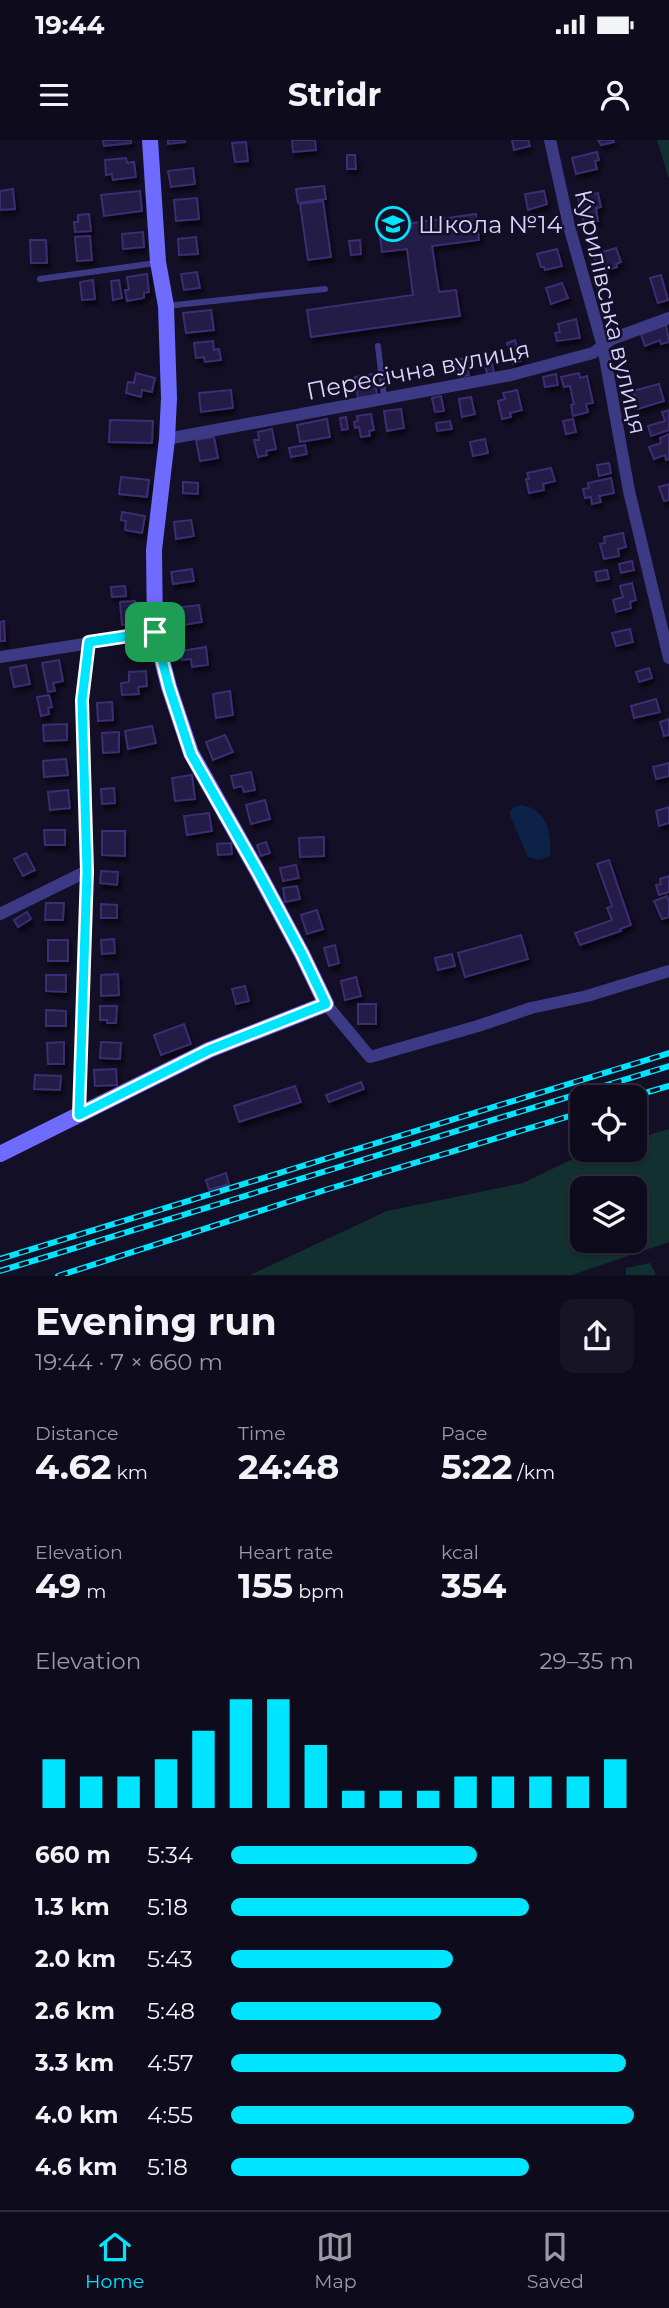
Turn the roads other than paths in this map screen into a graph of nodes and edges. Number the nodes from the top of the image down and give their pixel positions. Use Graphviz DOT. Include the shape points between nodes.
graph roads {
  1 [pos="150,140"];
  2 [pos="550,140"];
  3 [pos="158,262"];
  4 [pos="40,279"];
  5 [pos="325,289"];
  6 [pos="166,306"];
  7 [pos="669,318"];
  8 [pos="378,346"];
  9 [pos="603,347"];
  10 [pos="384,400"];
  11 [pos="167,439"];
  12 [pos="155,632"];
  13 [pos="89,642"];
  14 [pos="0,657"];
  15 [pos="669,658"];
  16 [pos="87,871"];
  17 [pos="0,914"];
  18 [pos="669,971"];
  19 [pos="326,1004"];
  20 [pos="79,1115"];
  21 [pos="0,1154"];
  1 -- 3 [label="street"];
  2 -- 9 [label="street, Курилівська вулиця"];
  3 -- 4 [label="lane"];
  3 -- 6 [label="street"];
  5 -- 6 [label="lane"];
  6 -- 11 [label="street"];
  7 -- 9 [label="street, Пересічна вулиця" via="612,339"];
  8 -- 10 [label="lane"];
  9 -- 10 [label="street, Пересічна вулиця" via="510,375"];
  9 -- 15 [label="street, Курилівська вулиця" via="629,491"];
  10 -- 11 [label="street, Пересічна вулиця"];
  11 -- 12 [label="street" via="154,550"];
  12 -- 13 [label="street"];
  12 -- 19 [label="street" via="191,754"];
  13 -- 14 [label="street"];
  13 -- 16 [label="street" via="82,700"];
  16 -- 17 [label="street"];
  16 -- 20 [label="street"];
  18 -- 19 [label="street" via="587,996 530,1007 370,1057"];
  19 -- 20 [label="street" via="209,1050"];
  20 -- 21 [label="street"];
}
